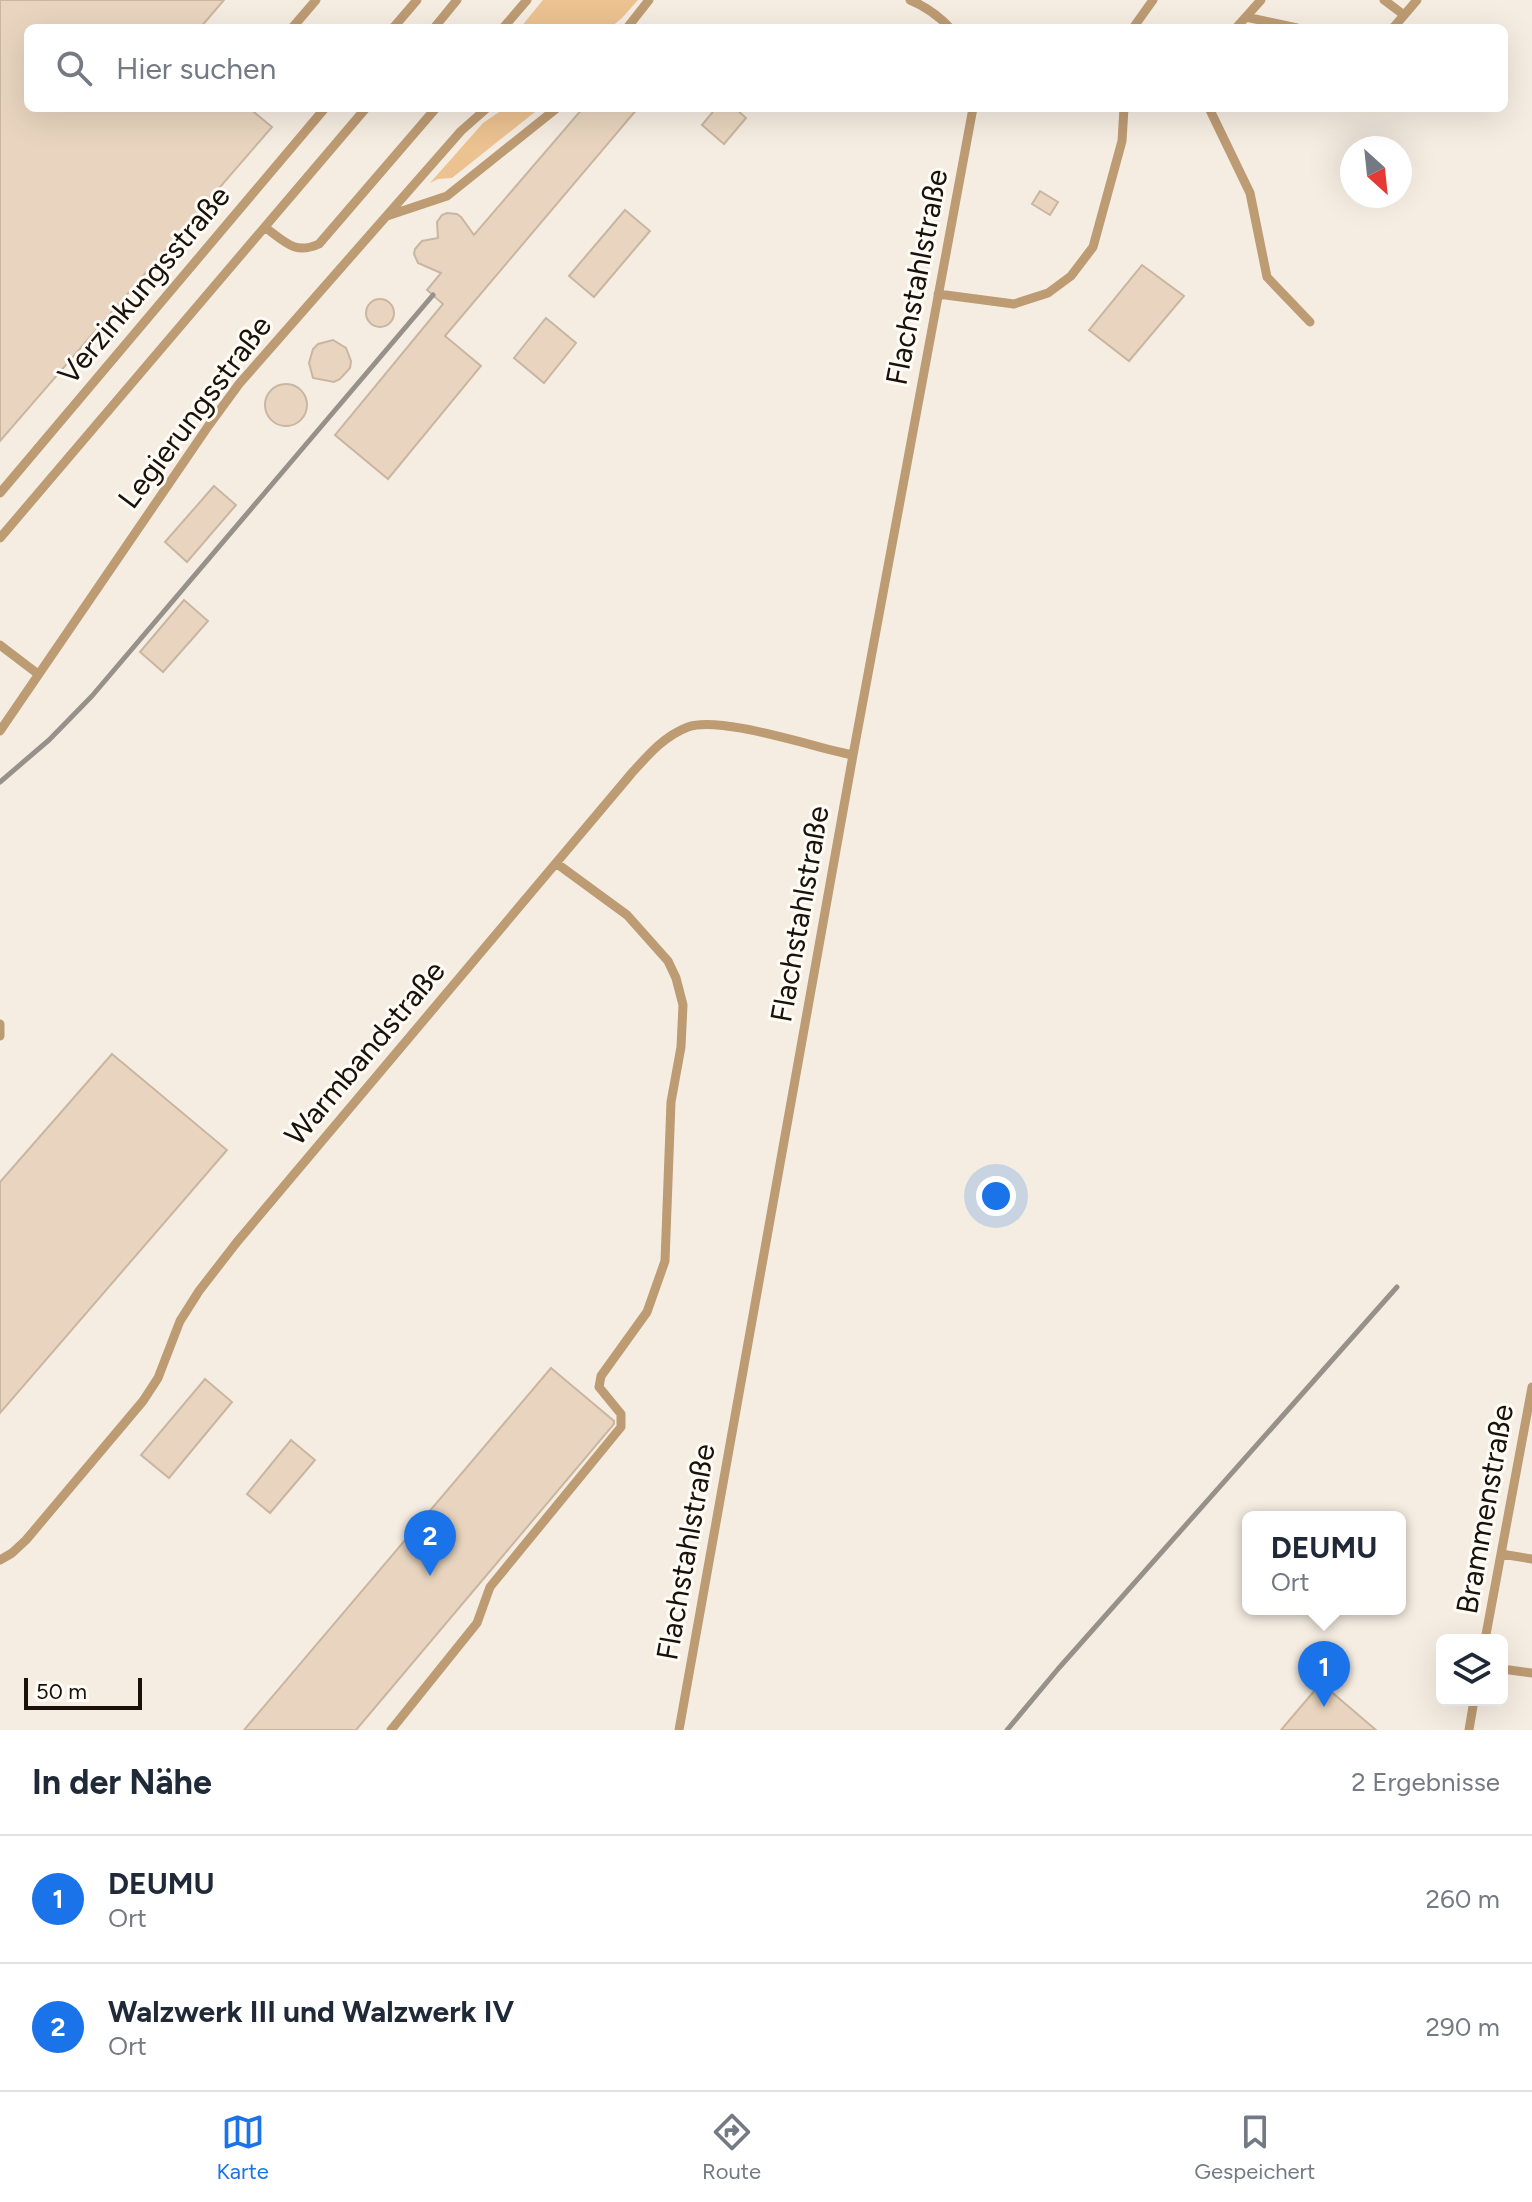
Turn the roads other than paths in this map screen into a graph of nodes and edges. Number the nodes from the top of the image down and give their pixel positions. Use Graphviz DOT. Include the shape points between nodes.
graph roads {
  1 [pos="316,0"];
  2 [pos="417,0"];
  3 [pos="457,0"];
  4 [pos="527,0"];
  5 [pos="649,0"];
  6 [pos="910,0"];
  7 [pos="1153,0"];
  8 [pos="1261,0"];
  9 [pos="1384,0"];
  10 [pos="1417,0"];
  11 [pos="1404,15"];
  12 [pos="1246,17"];
  13 [pos="295,24"];
  14 [pos="396,24"];
  15 [pos="437,24"];
  16 [pos="506,24"];
  17 [pos="630,24"];
  18 [pos="946,24"];
  19 [pos="1136,24"];
  20 [pos="1240,24"];
  21 [pos="1278,24"];
  22 [pos="1396,24"];
  23 [pos="322,112"];
  24 [pos="363,112"];
  25 [pos="432,112"];
  26 [pos="482,112"];
  27 [pos="552,112"];
  28 [pos="972,112"];
  29 [pos="1124,112"];
  30 [pos="1211,112"];
  31 [pos="386,216"];
  32 [pos="266,228"];
  33 [pos="938,294"];
  34 [pos="1310,322"];
  35 [pos="0,493"];
  36 [pos="0,538"];
  37 [pos="0,645"];
  38 [pos="38,674"];
  39 [pos="0,731"];
  40 [pos="853,755"];
  41 [pos="556,863"];
  42 [pos="0,1024"];
  43 [pos="0,1036"];
  44 [pos="1532,1387"];
  45 [pos="1501,1554"];
  46 [pos="1532,1559"];
  47 [pos="0,1560"];
  48 [pos="1486,1634"];
  49 [pos="1508,1670"];
  50 [pos="1532,1673"];
  51 [pos="1473,1706"];
  52 [pos="391,1730"];
  53 [pos="679,1730"];
  54 [pos="1469,1730"];
  1 -- 13 [label="lane"];
  2 -- 14 [label="lane"];
  3 -- 15 [label="lane"];
  4 -- 16 [label="lane"];
  5 -- 17 [label="lane"];
  6 -- 18 [label="lane"];
  7 -- 19 [label="lane"];
  8 -- 12 [label="lane"];
  9 -- 11 [label="lane"];
  10 -- 11 [label="lane"];
  11 -- 22 [label="lane"];
  12 -- 20 [label="lane"];
  12 -- 21 [label="lane"];
  23 -- 35 [label="lane, Verzinkungsstraße"];
  24 -- 32 [label="lane"];
  25 -- 32 [label="lane" via="319,244 297,249"];
  26 -- 31 [label="lane, Legierungsstraße"];
  27 -- 31 [label="lane" via="447,196"];
  28 -- 33 [label="lane, Flachstahlstraße"];
  29 -- 33 [label="lane" via="1122,141 1093,247 1071,276 1048,293 1014,304"];
  30 -- 34 [label="lane" via="1250,193 1267,277"];
  31 -- 38 [label="lane, Legierungsstraße" via="239,384"];
  32 -- 36 [label="lane"];
  33 -- 40 [label="lane, Flachstahlstraße"];
  37 -- 38 [label="lane"];
  38 -- 39 [label="lane, Legierungsstraße"];
  40 -- 41 [label="lane, Warmbandstraße" via="751,730 692,726 653,749"];
  40 -- 53 [label="lane, Flachstahlstraße"];
  41 -- 47 [label="lane, Warmbandstraße" via="237,1242 180,1321 143,1401 26,1540"];
  41 -- 52 [label="lane" via="627,915 668,961 676,978 683,1005 671,1102 665,1261 647,1312 601,1376 599,1387 621,1414 621,1427 490,1587 477,1623"];
  42 -- 43 [label="lane"];
  44 -- 45 [label="lane, Brammenstraße"];
  45 -- 46 [label="lane"];
  45 -- 48 [label="lane, Brammenstraße"];
  49 -- 50 [label="lane"];
  51 -- 54 [label="lane"];
}
